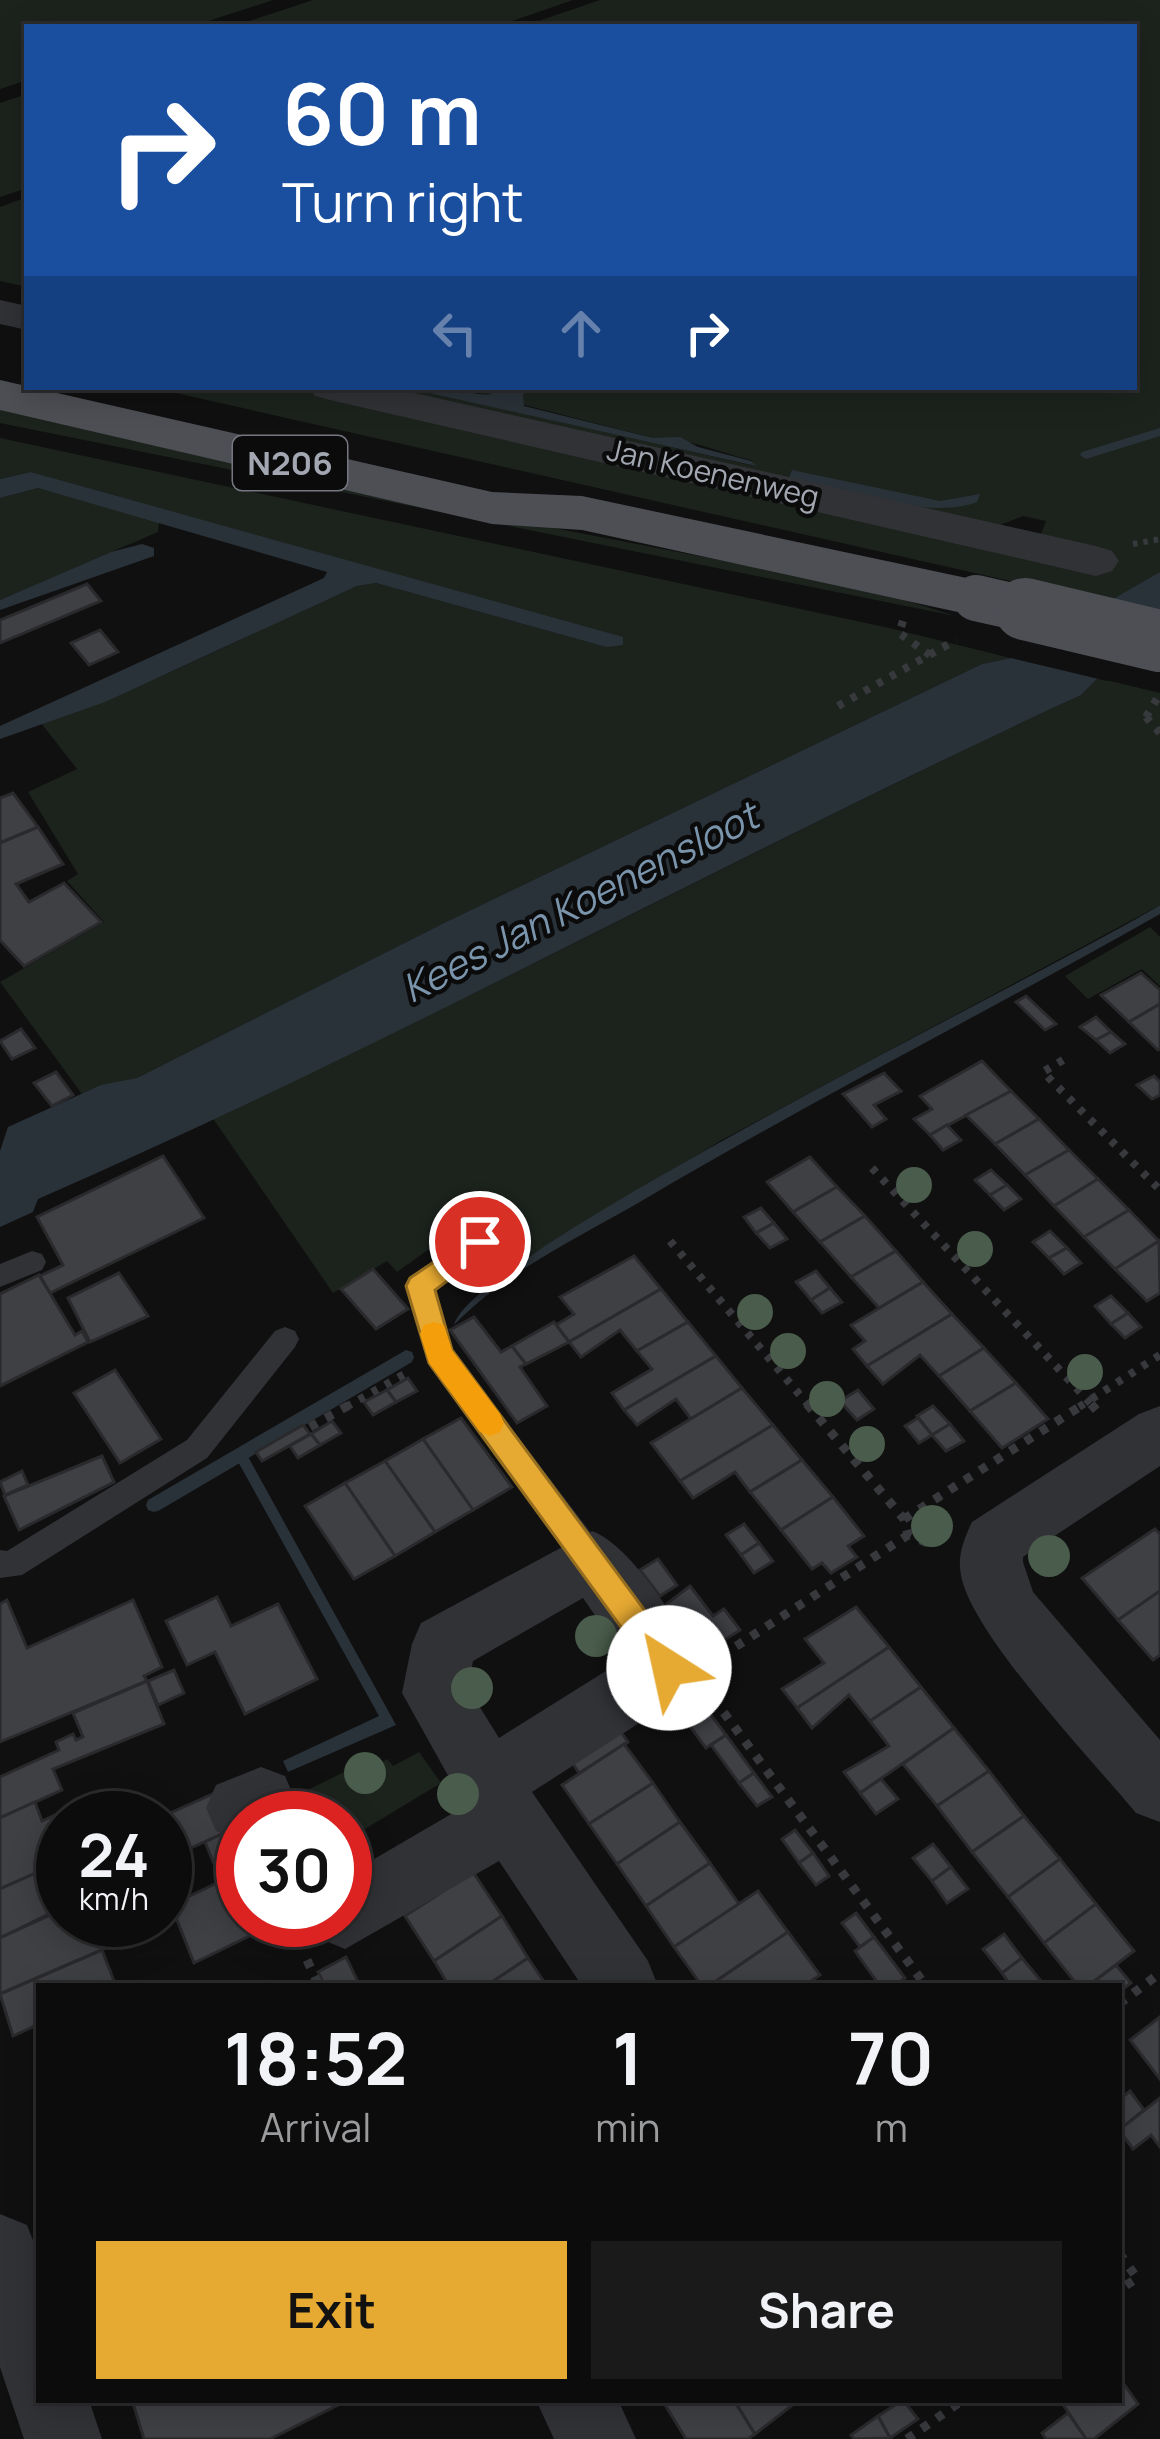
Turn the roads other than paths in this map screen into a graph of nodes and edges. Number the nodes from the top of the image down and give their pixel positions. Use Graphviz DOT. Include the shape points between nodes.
graph roads {
  1 [pos="117,390"];
  2 [pos="343,390"];
  3 [pos="0,395"];
  4 [pos="582,513"];
  5 [pos="1096,561"];
  6 [pos="1160,640"];
  7 [pos="480,1242"];
  8 [pos="32,1262"];
  9 [pos="0,1276"];
  10 [pos="285,1339"];
  11 [pos="1147,1442"];
  12 [pos="592,1559"];
  13 [pos="0,1564"];
  14 [pos="1160,1790"];
  15 [pos="499,1799"];
  16 [pos="372,1895"];
  17 [pos="620,1983"];
  18 [pos="0,2252"];
  19 [pos="36,2359"];
  20 [pos="51,2403"];
  21 [pos="577,2403"];
  22 [pos="63,2439"];
  23 [pos="597,2439"];
  1 -- 4 [label="main road, Jan Koenenweg / N206" via="478,472"];
  2 -- 5 [label="street, Jan Koenenweg"];
  3 -- 4 [label="main road, Jan Koenenweg / N206" via="492,508"];
  4 -- 6 [label="main road, Jan Koenenweg / N206, bridge" via="964,620"];
  7 -- 12 [label="lane" via="420,1286 436,1345"];
  8 -- 9 [label="lane"];
  10 -- 13 [label="lane" via="197,1449 11,1565"];
  11 -- 14 [label="street" via="994,1543 988,1567 1010,1613"];
  12 -- 15 [label="street" via="444,1644 435,1693"];
  12 -- 15 [label="street" via="682,1670"];
  15 -- 16 [label="street"];
  15 -- 17 [label="street"];
  18 -- 19 [label="street"];
  20 -- 22 [label="street"];
  21 -- 23 [label="street"];
}
